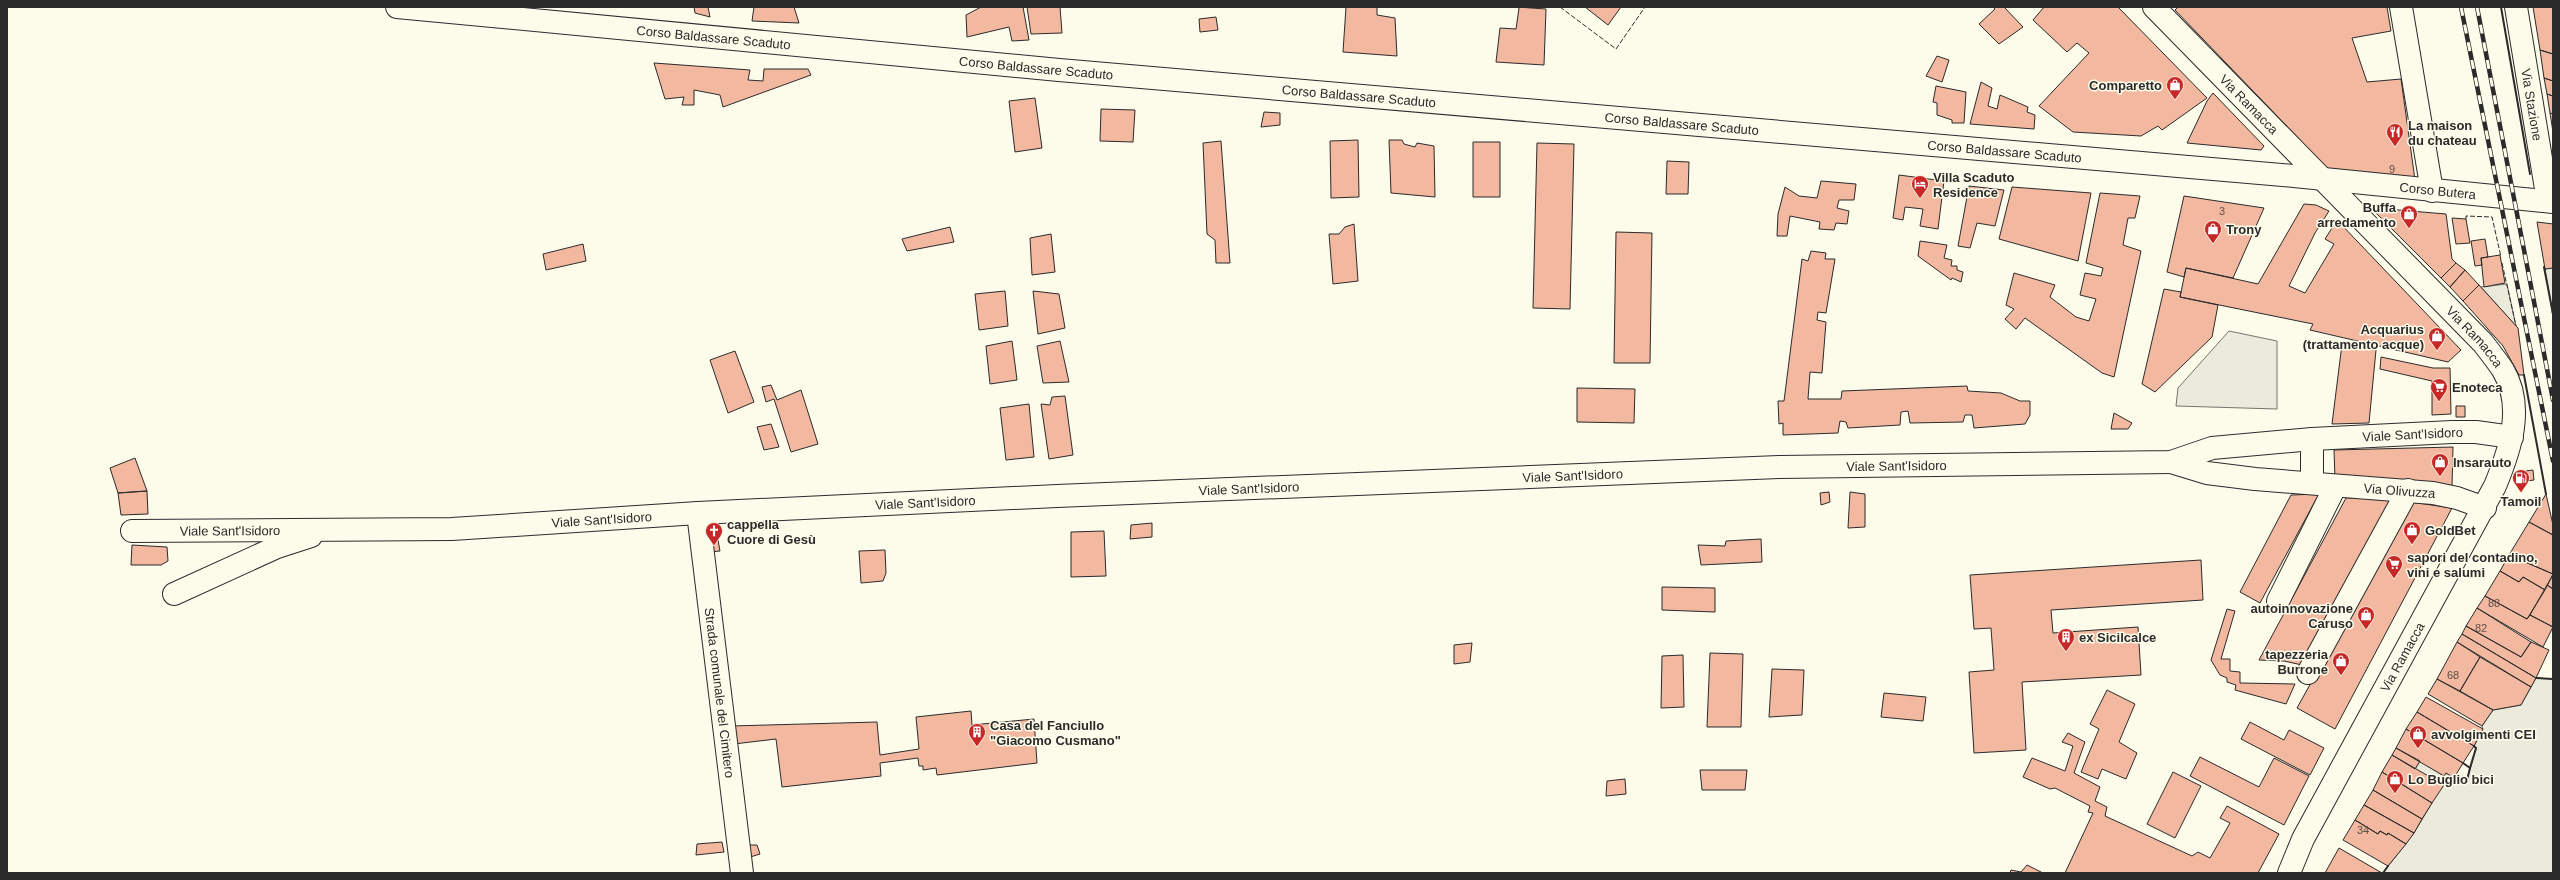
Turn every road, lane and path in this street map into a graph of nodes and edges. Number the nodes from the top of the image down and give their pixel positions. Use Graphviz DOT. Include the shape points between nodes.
graph roads {
  1 [pos="397,7"];
  2 [pos="2401,7"];
  3 [pos="2516,7"];
  4 [pos="2158,8"];
  5 [pos="2322,180"];
  6 [pos="2432,191"];
  7 [pos="2551,202"];
  8 [pos="2512,437"];
  9 [pos="2312,439"];
  10 [pos="2171,462"];
  11 [pos="2312,482"];
  12 [pos="2335,487"];
  13 [pos="2408,490"];
  14 [pos="2484,508"];
  15 [pos="698,513"];
  16 [pos="328,530"];
  17 [pos="132,531"];
  18 [pos="174,594"];
  19 [pos="2278,601"];
  20 [pos="2308,673"];
  21 [pos="742,873"];
  22 [pos="2289,873"];
  1 -- 5 [label="street, Corso Baldassare Scaduto" via="1058,70"];
  2 -- 6 [label="street"];
  3 -- 7 [label="street, Via Stazione"];
  4 -- 5 [label="street, Via Ramacca"];
  5 -- 6 [label="street, Corso Butera"];
  5 -- 8 [label="street, Via Ramacca" via="2483,342 2504,371 2510,388 2514,405"];
  6 -- 7 [label="street, Corso Butera"];
  8 -- 9 [label="street, Viale Sant'Isidoro" via="2452,432"];
  8 -- 14 [label="street, Via Ramacca" via="2504,464"];
  9 -- 10 [label="street, Viale Sant'Isidoro" via="2212,448"];
  9 -- 11 [label="street"];
  10 -- 11 [label="street, Viale Sant'Isidoro" via="2207,473"];
  10 -- 15 [label="street, Viale Sant'Isidoro" via="1779,467"];
  11 -- 12 [label="street, Via Olivuzza"];
  12 -- 13 [label="street, Via Olivuzza"];
  12 -- 19 [label="street"];
  13 -- 14 [label="street, Via Olivuzza" via="2457,498"];
  13 -- 20 [label="street"];
  14 -- 22 [label="street, Via Ramacca" via="2311,825"];
  15 -- 16 [label="street, Viale Sant'Isidoro" via="452,529"];
  15 -- 21 [label="street, Strada comunale del Cimitero"];
  16 -- 17 [label="street, Viale Sant'Isidoro"];
  16 -- 18 [label="street, Viale Sant'Isidoro" via="277,547"];
}
